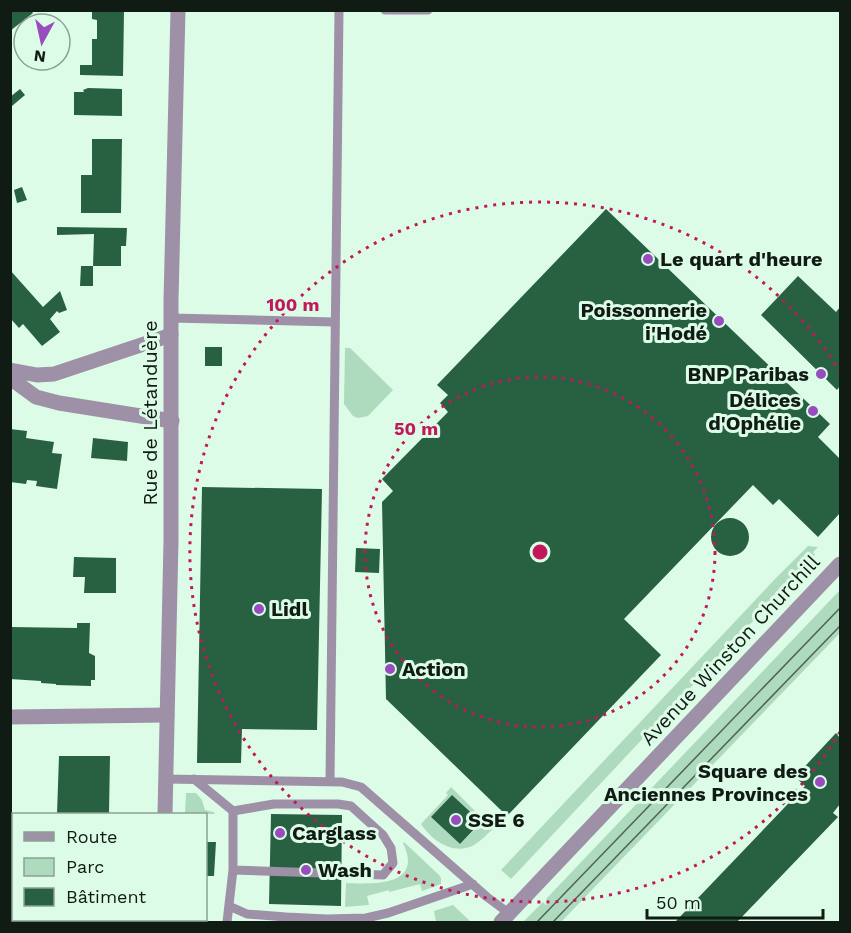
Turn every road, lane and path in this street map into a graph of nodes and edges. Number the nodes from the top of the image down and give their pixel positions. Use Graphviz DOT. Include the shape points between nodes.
graph roads {
  1 [pos="178,10"];
  2 [pos="339,10"];
  3 [pos="385,10"];
  4 [pos="428,10"];
  5 [pos="171,318"];
  6 [pos="334,322"];
  7 [pos="171,334"];
  8 [pos="10,370"];
  9 [pos="10,378"];
  10 [pos="172,421"];
  11 [pos="840,564"];
  12 [pos="167,715"];
  13 [pos="10,717"];
  14 [pos="166,779"];
  15 [pos="193,779"];
  16 [pos="330,781"];
  17 [pos="233,811"];
  18 [pos="165,813"];
  19 [pos="233,870"];
  20 [pos="473,884"];
  21 [pos="229,906"];
  22 [pos="505,918"];
  23 [pos="286,920"];
  24 [pos="327,920"];
  25 [pos="227,922"];
  1 -- 5 [label="street, Rue de Létanduère"];
  2 -- 6 [label="lane"];
  3 -- 4 [label="lane"];
  5 -- 6 [label="lane"];
  5 -- 7 [label="street, Rue de Létanduère"];
  6 -- 16 [label="lane"];
  7 -- 8 [label="street" via="54,374"];
  7 -- 10 [label="street, Rue de Létanduère"];
  9 -- 10 [label="street" via="36,397"];
  10 -- 12 [label="street, Rue de Létanduère"];
  11 -- 22 [label="street, Avenue Winston Churchill"];
  12 -- 13 [label="street"];
  12 -- 14 [label="street, Rue de Létanduère"];
  14 -- 15 [label="lane"];
  14 -- 18 [label="street, Rue de Létanduère"];
  15 -- 16 [label="lane"];
  15 -- 17 [label="lane"];
  16 -- 20 [label="lane" via="361,787"];
  17 -- 19 [label="lane"];
  17 -- 19 [label="lane" via="274,804 351,806 383,835 391,848 393,863 383,875"];
  19 -- 21 [label="lane"];
  20 -- 22 [label="lane"];
  20 -- 24 [label="lane" via="388,913"];
  21 -- 23 [label="lane" via="247,914"];
  21 -- 25 [label="lane"];
  23 -- 24 [label="lane"];
}
